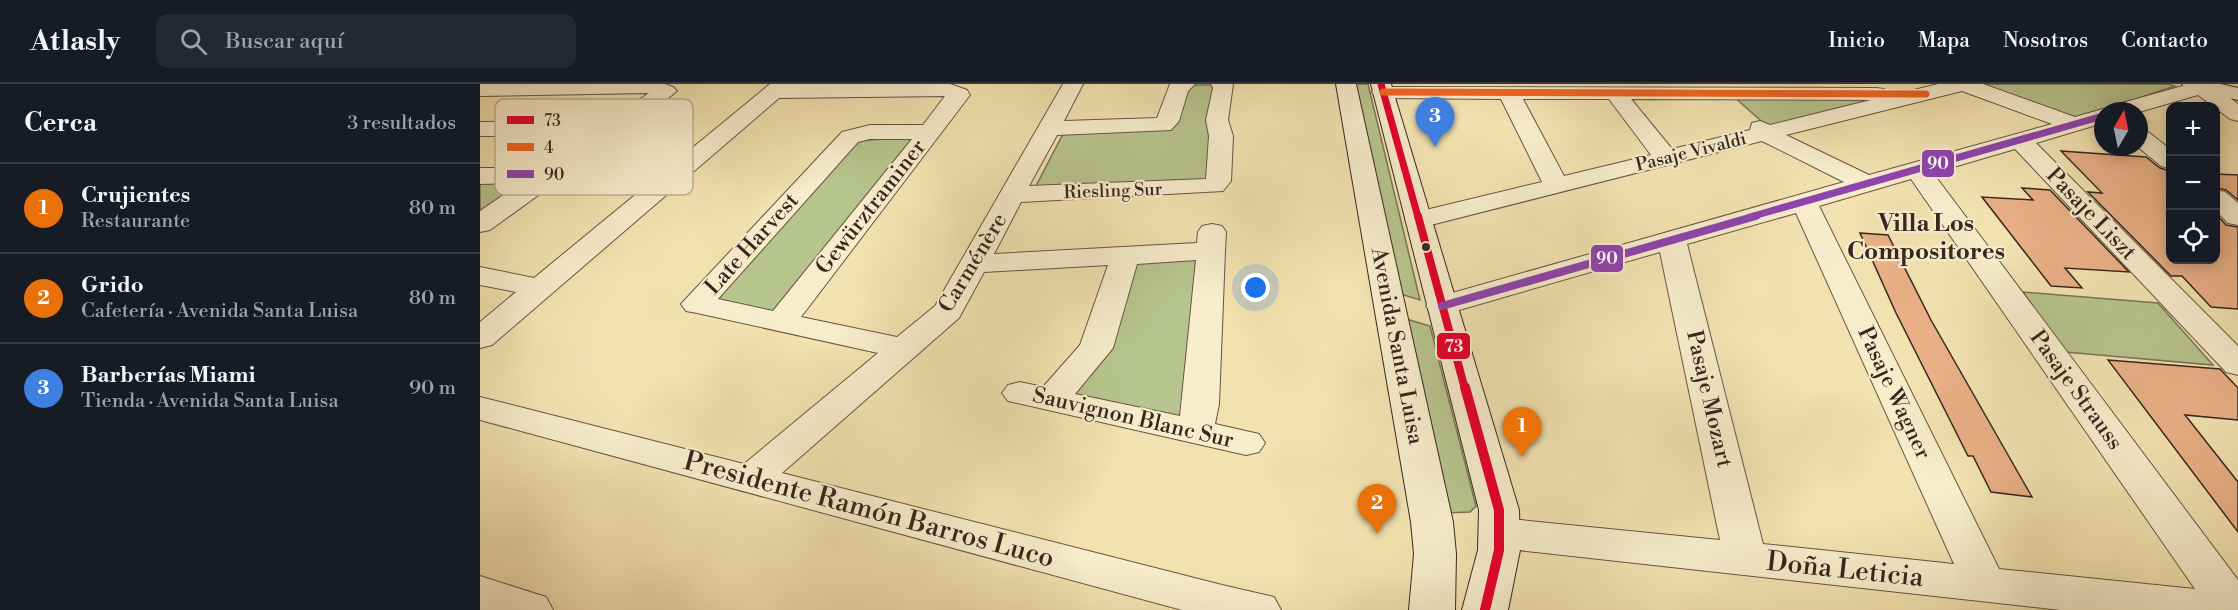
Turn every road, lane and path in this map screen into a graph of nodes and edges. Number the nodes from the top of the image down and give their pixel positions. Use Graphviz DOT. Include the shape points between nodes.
graph roads {
  1 [pos="1073,84"];
  2 [pos="1221,84"];
  3 [pos="1346,84"];
  4 [pos="1963,84"];
  5 [pos="1183,85"];
  6 [pos="2197,85"];
  7 [pos="778,88"];
  8 [pos="1382,88"];
  9 [pos="528,89"];
  10 [pos="480,90"];
  11 [pos="1509,93"];
  12 [pos="1616,93"];
  13 [pos="1725,93"];
  14 [pos="1926,94"];
  15 [pos="2238,94"];
  16 [pos="513,99"];
  17 [pos="657,99"];
  18 [pos="2146,102"];
  19 [pos="495,111"];
  20 [pos="2238,114"];
  21 [pos="2094,118"];
  22 [pos="480,121"];
  23 [pos="2074,124"];
  24 [pos="1050,128"];
  25 [pos="480,129"];
  26 [pos="495,129"];
  27 [pos="930,132"];
  28 [pos="1767,134"];
  29 [pos="2020,140"];
  30 [pos="2148,143"];
  31 [pos="2166,158"];
  32 [pos="693,159"];
  33 [pos="1667,159"];
  34 [pos="1917,169"];
  35 [pos="480,176"];
  36 [pos="495,176"];
  37 [pos="1867,184"];
  38 [pos="1557,186"];
  39 [pos="521,195"];
  40 [pos="651,195"];
  41 [pos="1013,195"];
  42 [pos="2220,201"];
  43 [pos="1804,202"];
  44 [pos="2238,217"];
  45 [pos="1419,220"];
  46 [pos="480,224"];
  47 [pos="1672,240"];
  48 [pos="1125,257"];
  49 [pos="975,264"];
  50 [pos="480,276"];
  51 [pos="540,288"];
  52 [pos="1442,306"];
  53 [pos="781,322"];
  54 [pos="2200,326"];
  55 [pos="2238,328"];
  56 [pos="480,338"];
  57 [pos="906,349"];
  58 [pos="2238,365"];
  59 [pos="480,408"];
  60 [pos="1194,432"];
  61 [pos="1246,443"];
  62 [pos="751,479"];
  63 [pos="1500,533"];
  64 [pos="1745,559"];
  65 [pos="1985,585"];
  66 [pos="480,594"];
  67 [pos="1489,608"];
  68 [pos="530,610"];
  69 [pos="1258,610"];
  70 [pos="1432,610"];
  71 [pos="2226,610"];
  72 [pos="2235,610"];
  1 -- 24 [label="street, Carménère"];
  2 -- 41 [label="street, Riesling Sur" via="1224,86 1217,120 1221,136 1218,181 1214,186"];
  3 -- 70 [label="street, Avenida Santa Luisa" via="1432,522"];
  4 -- 14 [label="street, Pasaje Vivaldi"];
  4 -- 23 [label="street"];
  5 -- 24 [label="street" via="1178,88 1168,121 1163,125"];
  6 -- 15 [label="street"];
  6 -- 18 [label="street"];
  6 -- 20 [label="street"];
  7 -- 27 [label="street, Gewürztraminer" via="957,91 958,97"];
  7 -- 32 [label="street"];
  8 -- 11 [label="street"];
  8 -- 45 [label="street"];
  9 -- 10 [label="street"];
  9 -- 16 [label="street"];
  9 -- 17 [label="street" via="665,90"];
  11 -- 12 [label="street"];
  11 -- 38 [label="street"];
  12 -- 13 [label="street"];
  12 -- 33 [label="street"];
  13 -- 14 [label="street"];
  13 -- 28 [label="street"];
  14 -- 28 [label="street, Pasaje Vivaldi"];
  19 -- 22 [label="street"];
  21 -- 23 [label="street"];
  23 -- 29 [label="street"];
  24 -- 41 [label="street, Carménère"];
  25 -- 26 [label="street"];
  27 -- 53 [label="street, Gewürztraminer"];
  27 -- 53 [label="street, Late Harvest" via="856,135 847,140 697,304"];
  28 -- 33 [label="street, Pasaje Vivaldi"];
  28 -- 37 [label="street"];
  29 -- 34 [label="street"];
  29 -- 54 [label="street, Pasaje Liszt"];
  30 -- 31 [label="street"];
  33 -- 38 [label="street, Pasaje Vivaldi"];
  34 -- 37 [label="street"];
  34 -- 72 [label="street, Pasaje Strauss"];
  35 -- 36 [label="street"];
  37 -- 43 [label="street"];
  38 -- 45 [label="street, Pasaje Vivaldi"];
  39 -- 46 [label="street"];
  40 -- 51 [label="street"];
  41 -- 49 [label="street, Carménère"];
  42 -- 44 [label="street"];
  43 -- 47 [label="street"];
  43 -- 65 [label="street, Pasaje Wagner"];
  45 -- 52 [label="street"];
  47 -- 52 [label="street"];
  47 -- 64 [label="street, Pasaje Mozart"];
  48 -- 49 [label="street"];
  48 -- 60 [label="street" via="1212,242 1201,404"];
  48 -- 60 [label="street, Sauvignon Blanc Sur" via="1096,348 1036,396"];
  49 -- 57 [label="street, Carménère" via="948,311"];
  50 -- 51 [label="street"];
  51 -- 56 [label="street"];
  52 -- 63 [label="street" via="1494,487"];
  53 -- 57 [label="street, Late Harvest"];
  54 -- 55 [label="street"];
  54 -- 58 [label="street, Pasaje Liszt"];
  57 -- 62 [label="street, Carménère"];
  59 -- 62 [label="street, Presidente Ramón Barros Luco"];
  60 -- 61 [label="street, Sauvignon Blanc Sur"];
  62 -- 69 [label="street, Presidente Ramón Barros Luco"];
  63 -- 64 [label="street, Doña Leticia"];
  63 -- 67 [label="street"];
  64 -- 65 [label="street, Doña Leticia"];
  65 -- 71 [label="street, Doña Leticia"];
  66 -- 68 [label="street"];
}
